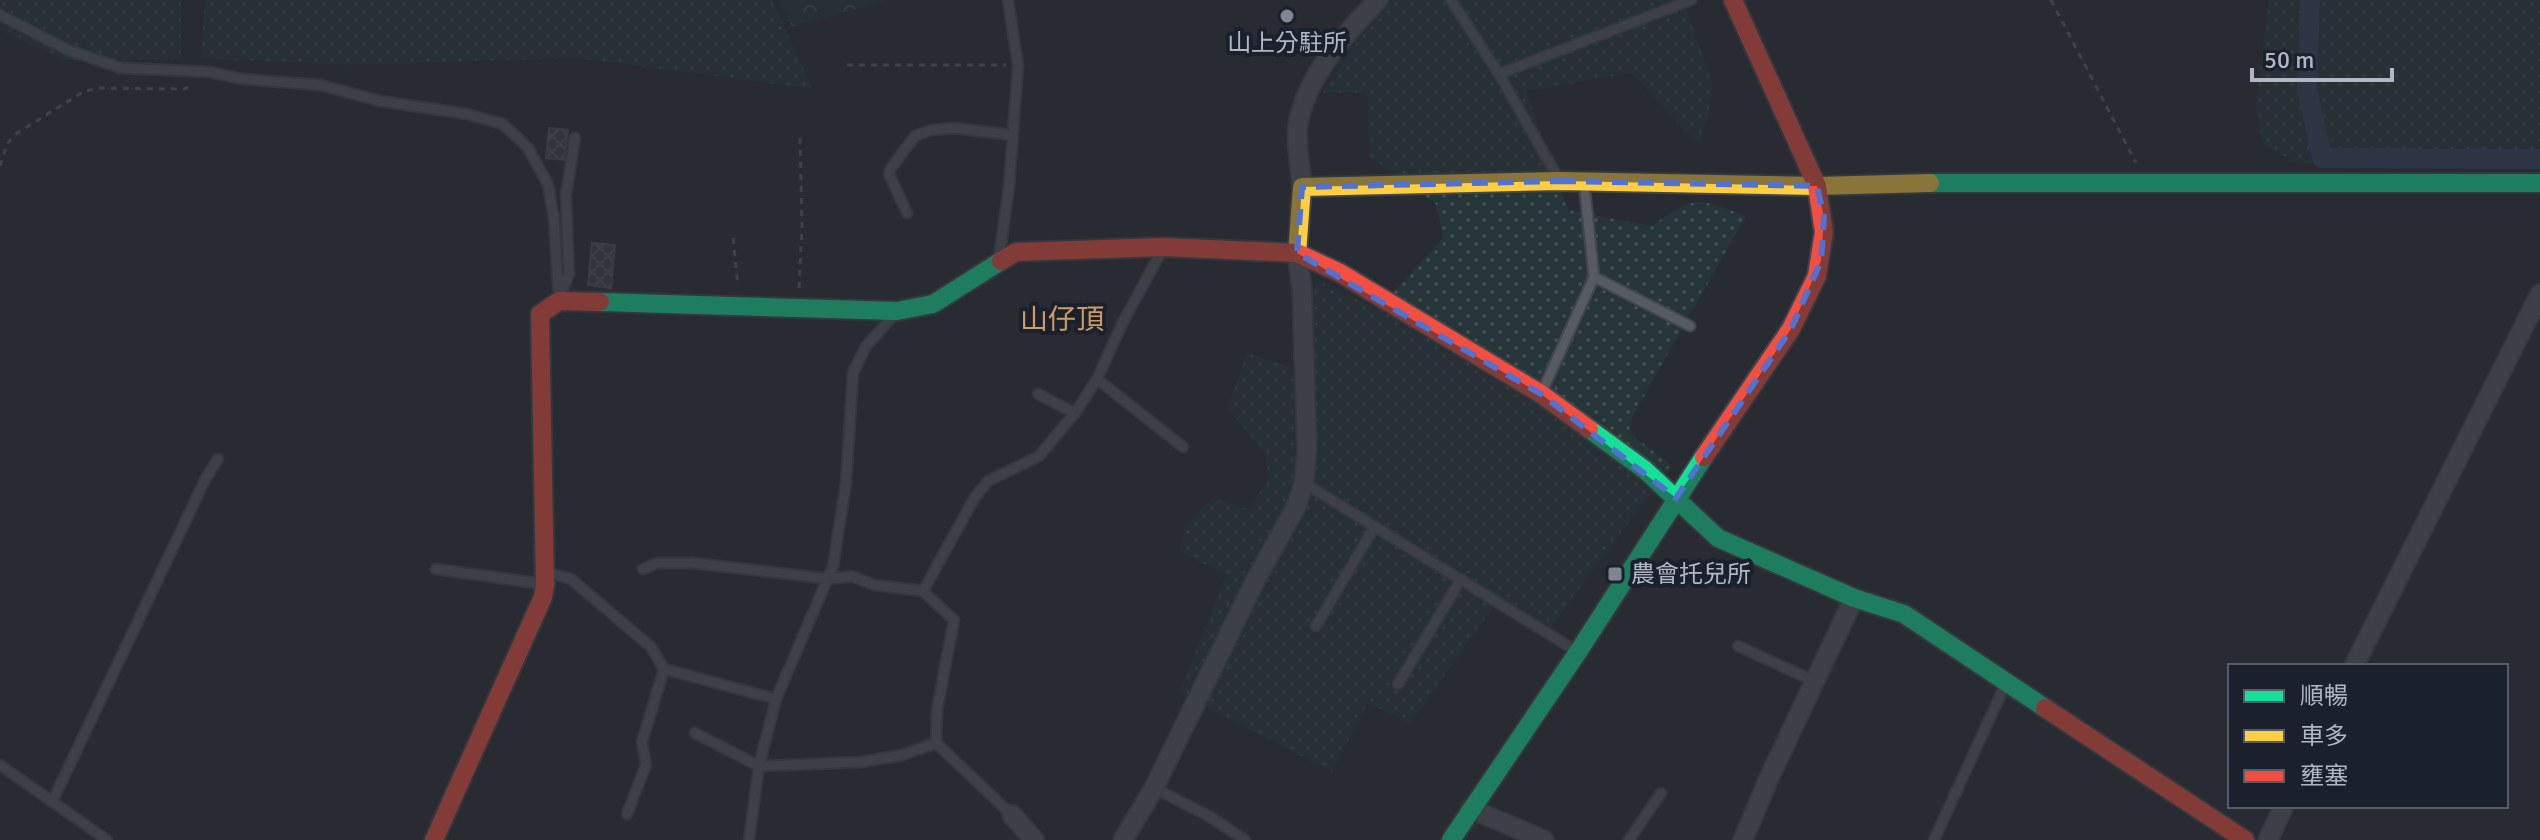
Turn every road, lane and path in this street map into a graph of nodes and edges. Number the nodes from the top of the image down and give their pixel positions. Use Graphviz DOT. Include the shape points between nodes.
graph roads {
  1 [pos="1008,0"];
  2 [pos="1378,0"];
  3 [pos="1451,0"];
  4 [pos="1691,0"];
  5 [pos="1733,0"];
  6 [pos="2051,0"];
  7 [pos="0,15"];
  8 [pos="847,65"];
  9 [pos="1018,65"];
  10 [pos="210,72"];
  11 [pos="1499,74"];
  12 [pos="1011,135"];
  13 [pos="800,136"];
  14 [pos="575,138"];
  15 [pos="0,166"];
  16 [pos="1560,181"];
  17 [pos="1584,182"];
  18 [pos="2146,183"];
  19 [pos="2540,183"];
  20 [pos="1817,186"];
  21 [pos="1302,187"];
  22 [pos="907,213"];
  23 [pos="733,238"];
  24 [pos="1163,247"];
  25 [pos="1297,253"];
  26 [pos="999,261"];
  27 [pos="1594,277"];
  28 [pos="2540,294"];
  29 [pos="559,301"];
  30 [pos="740,305"];
  31 [pos="798,307"];
  32 [pos="897,311"];
  33 [pos="1690,326"];
  34 [pos="1097,379"];
  35 [pos="1038,394"];
  36 [pos="1541,394"];
  37 [pos="1075,413"];
  38 [pos="1183,447"];
  39 [pos="218,459"];
  40 [pos="1304,483"];
  41 [pos="1676,498"];
  42 [pos="1375,526"];
  43 [pos="436,569"];
  44 [pos="643,569"];
  45 [pos="545,579"];
  46 [pos="830,579"];
  47 [pos="1461,579"];
  48 [pos="923,591"];
  49 [pos="1854,598"];
  50 [pos="1316,626"];
  51 [pos="1738,646"];
  52 [pos="1578,652"];
  53 [pos="2355,664"];
  54 [pos="664,669"];
  55 [pos="1814,681"];
  56 [pos="2006,682"];
  57 [pos="1398,684"];
  58 [pos="776,699"];
  59 [pos="695,733"];
  60 [pos="936,743"];
  61 [pos="0,765"];
  62 [pos="759,766"];
  63 [pos="1154,788"];
  64 [pos="1661,793"];
  65 [pos="52,802"];
  66 [pos="2283,808"];
  67 [pos="1471,809"];
  68 [pos="627,814"];
  69 [pos="1012,815"];
  70 [pos="107,840"];
  71 [pos="434,840"];
  72 [pos="749,840"];
  73 [pos="1034,840"];
  74 [pos="1123,840"];
  75 [pos="1245,840"];
  76 [pos="1451,840"];
  77 [pos="1544,840"];
  78 [pos="1629,840"];
  79 [pos="1743,840"];
  80 [pos="1934,840"];
  81 [pos="2245,840"];
  82 [pos="2268,840"];
  1 -- 9 [label="lane"];
  2 -- 21 [label="street" via="1334,50 1311,88 1297,126"];
  3 -- 11 [label="lane"];
  4 -- 11 [label="lane"];
  5 -- 20 [label="street"];
  6 -- 18 [label="path"];
  7 -- 10 [label="lane" via="68,50 121,68"];
  8 -- 9 [label="path"];
  9 -- 12 [label="lane"];
  10 -- 15 [label="path" via="184,89 83,92 17,133"];
  10 -- 29 [label="lane" via="320,85 503,124 528,148 548,184"];
  11 -- 16 [label="lane"];
  12 -- 22 [label="lane" via="955,128 915,136 889,174"];
  12 -- 26 [label="lane"];
  13 -- 31 [label="path"];
  14 -- 29 [label="lane" via="566,195 569,274"];
  16 -- 17 [label="street"];
  16 -- 21 [label="street"];
  17 -- 20 [label="street"];
  17 -- 27 [label="lane"];
  18 -- 19 [label="street"];
  18 -- 20 [label="street"];
  20 -- 41 [label="street" via="1824,232 1809,296"];
  21 -- 25 [label="street"];
  23 -- 30 [label="path"];
  24 -- 25 [label="street"];
  24 -- 26 [label="street" via="1016,252"];
  24 -- 34 [label="lane"];
  25 -- 36 [label="street" via="1340,273"];
  25 -- 40 [label="street" via="1307,437"];
  26 -- 32 [label="street" via="933,304"];
  27 -- 33 [label="lane"];
  27 -- 36 [label="lane"];
  28 -- 53 [label="street"];
  29 -- 30 [label="street"];
  29 -- 45 [label="street" via="540,314"];
  30 -- 31 [label="street"];
  31 -- 32 [label="street"];
  32 -- 46 [label="lane" via="866,346 853,373 846,483"];
  34 -- 37 [label="lane"];
  34 -- 38 [label="lane"];
  35 -- 37 [label="lane"];
  36 -- 41 [label="street"];
  37 -- 48 [label="lane" via="1039,456 988,481"];
  39 -- 65 [label="lane"];
  40 -- 42 [label="lane"];
  40 -- 63 [label="street"];
  41 -- 49 [label="street" via="1718,538"];
  41 -- 52 [label="street"];
  42 -- 47 [label="lane"];
  42 -- 50 [label="lane"];
  43 -- 45 [label="lane"];
  44 -- 46 [label="lane" via="657,563 693,563"];
  45 -- 54 [label="lane" via="571,579 651,647"];
  45 -- 71 [label="street" via="543,597"];
  46 -- 48 [label="lane" via="852,576 874,585"];
  46 -- 58 [label="lane"];
  47 -- 52 [label="lane"];
  47 -- 57 [label="lane"];
  48 -- 60 [label="lane" via="954,620"];
  49 -- 55 [label="street"];
  49 -- 56 [label="street" via="1904,614"];
  51 -- 55 [label="lane"];
  52 -- 67 [label="street"];
  54 -- 58 [label="lane"];
  54 -- 68 [label="lane" via="642,742 646,765"];
  55 -- 79 [label="street"];
  56 -- 80 [label="lane"];
  56 -- 81 [label="street"];
  58 -- 62 [label="lane"];
  59 -- 62 [label="lane"];
  60 -- 62 [label="lane" via="861,762"];
  60 -- 69 [label="lane"];
  61 -- 65 [label="lane"];
  62 -- 72 [label="lane"];
  63 -- 74 [label="street"];
  63 -- 75 [label="lane"];
  64 -- 78 [label="lane"];
  65 -- 70 [label="lane"];
  66 -- 82 [label="street"];
  67 -- 76 [label="street"];
  67 -- 77 [label="street"];
  69 -- 73 [label="street"];
}
